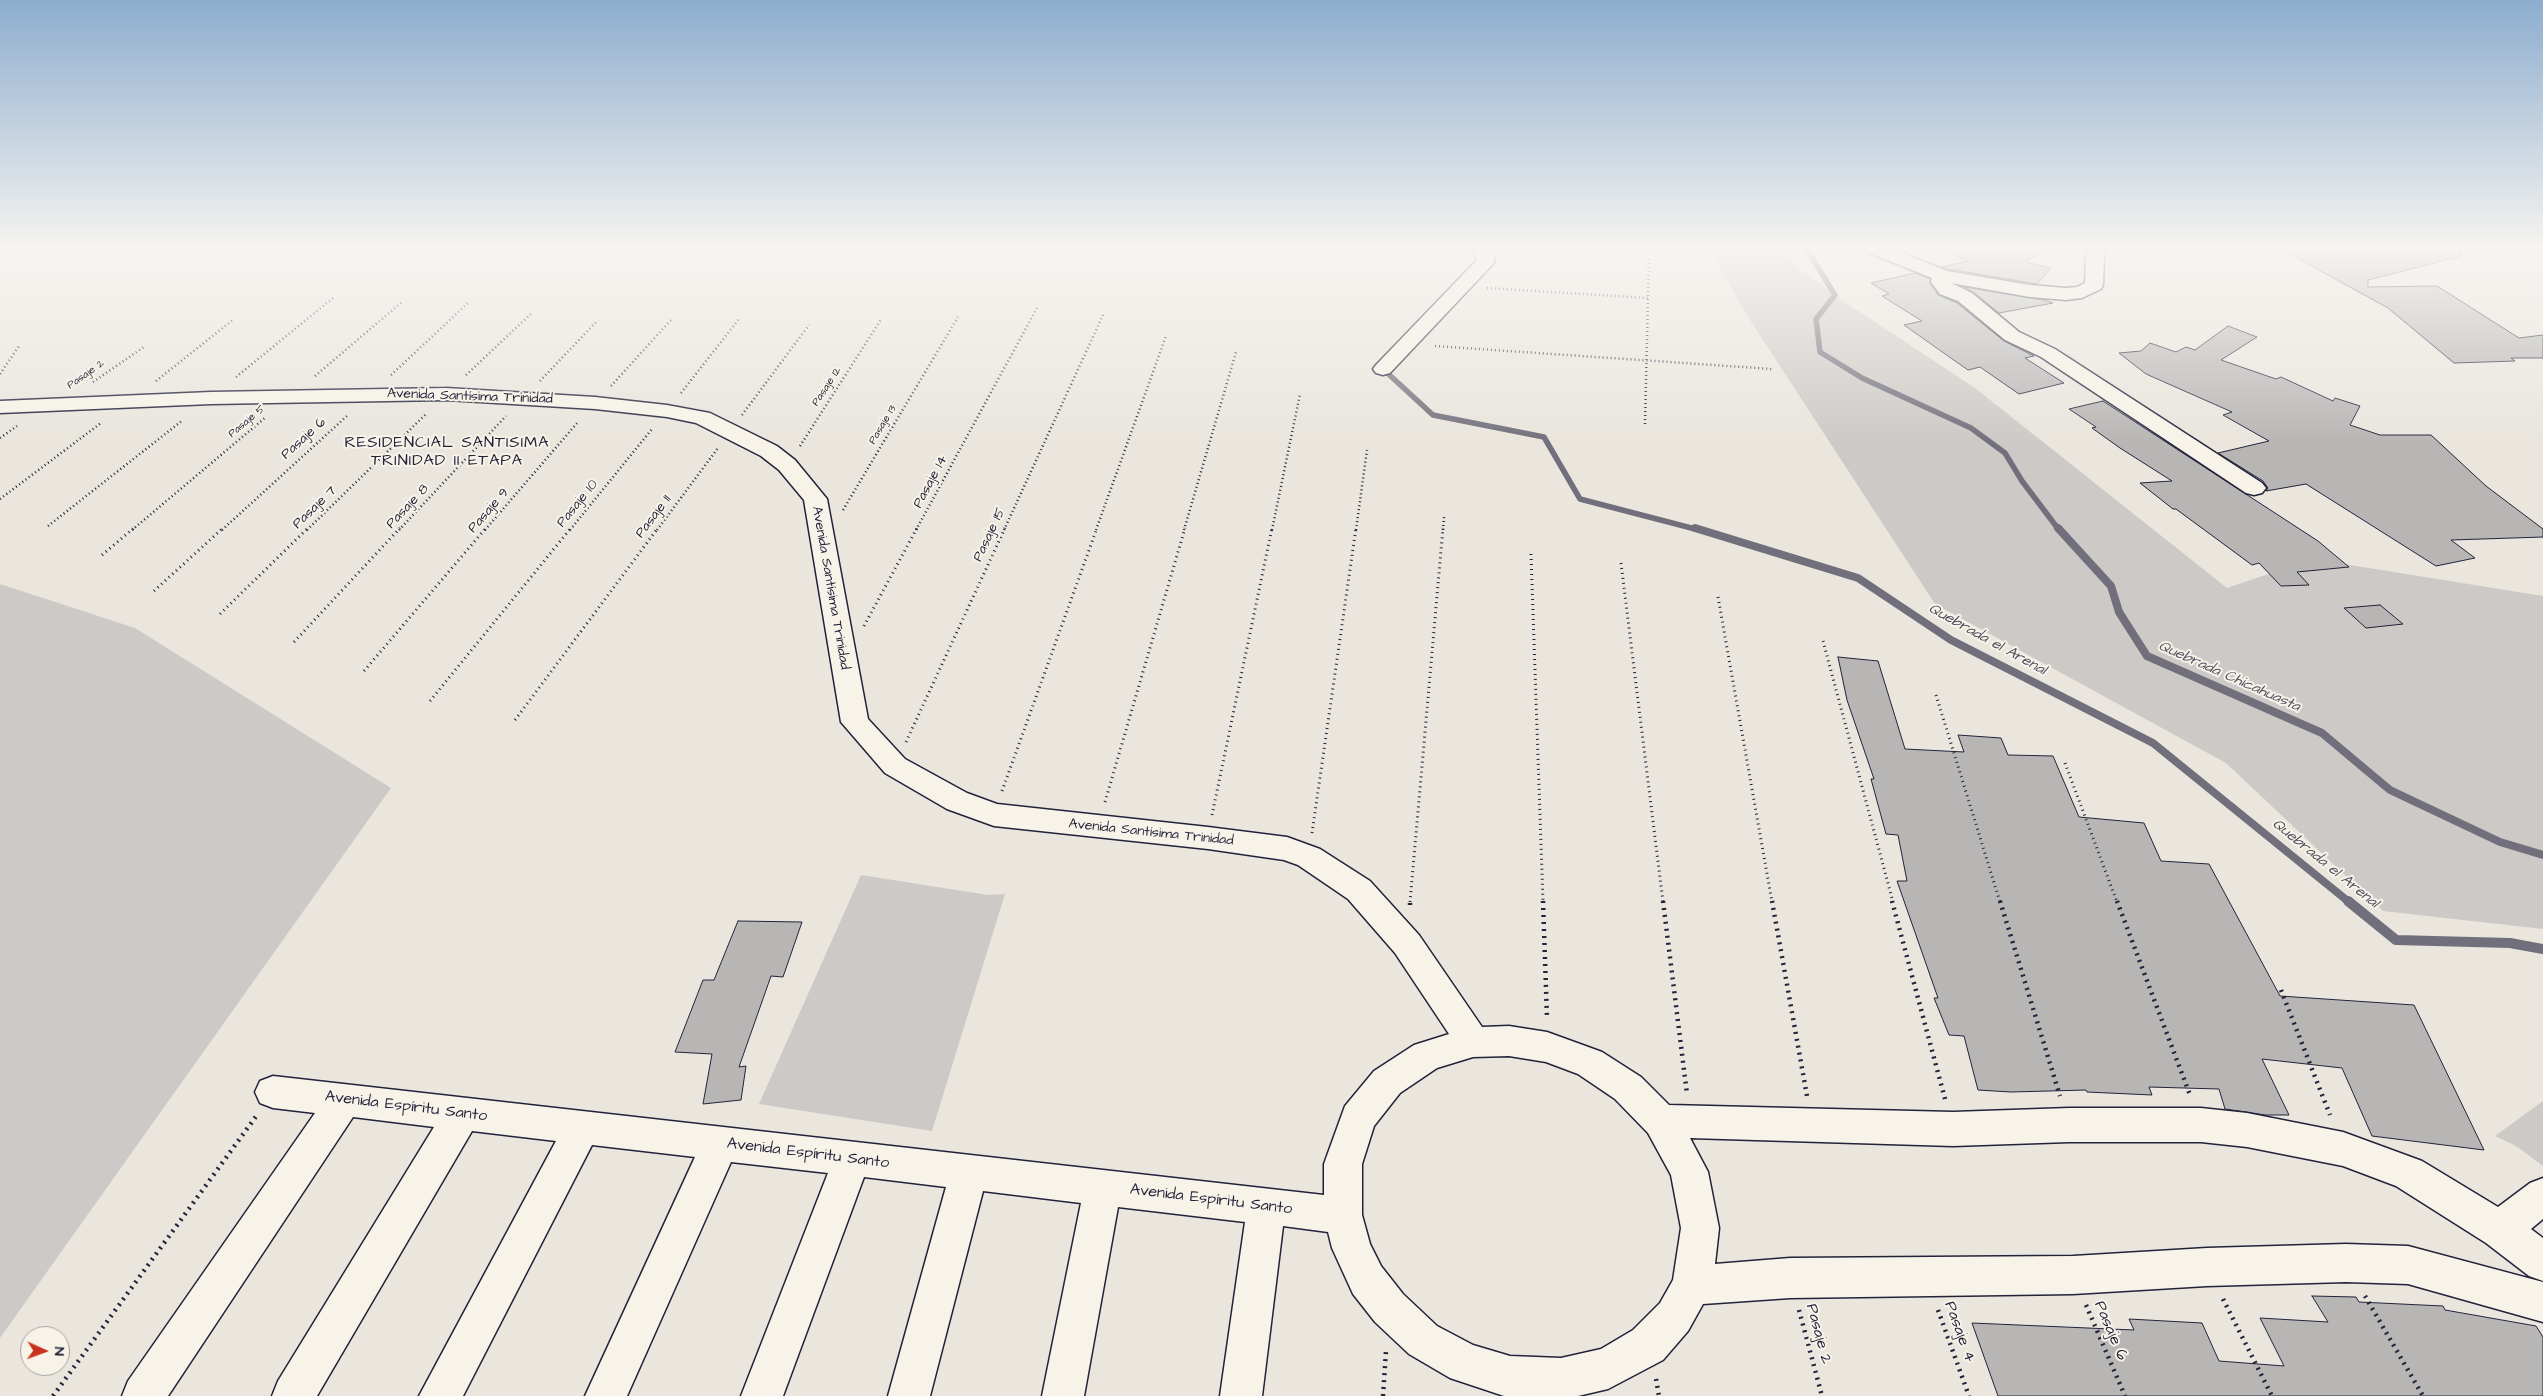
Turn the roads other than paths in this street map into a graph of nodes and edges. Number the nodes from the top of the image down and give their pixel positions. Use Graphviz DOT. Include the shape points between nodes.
graph roads {
  1 [pos="1437,313"];
  2 [pos="1984,313"];
  3 [pos="1383,369"];
  4 [pos="0,407"];
  5 [pos="2254,488"];
  6 [pos="1472,1042"];
  7 [pos="273,1092"];
  8 [pos="344,1100"];
  9 [pos="462,1114"];
  10 [pos="1675,1121"];
  11 [pos="582,1128"];
  12 [pos="720,1144"];
  13 [pos="852,1159"];
  14 [pos="969,1172"];
  15 [pos="1103,1188"];
  16 [pos="2543,1196"];
  17 [pos="1266,1207"];
  18 [pos="1343,1215"];
  19 [pos="2500,1230"];
  20 [pos="2543,1262"];
  21 [pos="1692,1284"];
  22 [pos="2543,1302"];
  23 [pos="143,1396"];
  24 [pos="293,1396"];
  25 [pos="440,1396"];
  26 [pos="606,1396"];
  27 [pos="762,1396"];
  28 [pos="909,1396"];
  29 [pos="1063,1396"];
  30 [pos="1241,1396"];
  1 -- 3 [label="street"];
  2 -- 5 [label="street" via="2012,336 2048,353"];
  4 -- 6 [label="street, Avenida Santísima Trinidad" via="291,396 446,394 595,403 667,410 702,418 769,451 787,465 815,499 855,722 895,766 956,801 994,815 1208,838 1286,850 1309,857 1359,890 1407,944"];
  6 -- 10 [label="street" via="1509,1041 1548,1047 1590,1063"];
  6 -- 18 [label="street" via="1426,1056 1387,1082 1358,1118 1343,1164"];
  7 -- 8 [label="street, Avenida Espíritu Santo"];
  8 -- 9 [label="street, Avenida Espíritu Santo"];
  8 -- 23 [label="street"];
  9 -- 11 [label="street, Avenida Espíritu Santo"];
  9 -- 24 [label="street"];
  10 -- 19 [label="street" via="1953,1129 2201,1125 2247,1130 2343,1149 2409,1173"];
  10 -- 21 [label="street" via="1700,1228"];
  11 -- 12 [label="street, Avenida Espíritu Santo"];
  11 -- 25 [label="street"];
  12 -- 13 [label="street, Avenida Espíritu Santo"];
  12 -- 26 [label="street"];
  13 -- 14 [label="street, Avenida Espíritu Santo"];
  13 -- 27 [label="street"];
  14 -- 15 [label="street, Avenida Espíritu Santo"];
  14 -- 28 [label="street"];
  15 -- 17 [label="street, Avenida Espíritu Santo"];
  15 -- 29 [label="street"];
  16 -- 19 [label="street"];
  17 -- 18 [label="street, Avenida Espíritu Santo"];
  17 -- 30 [label="street"];
  18 -- 21 [label="street" via="1352,1248 1367,1280 1389,1308 1424,1340 1465,1363 1510,1377 1560,1379 1608,1368 1648,1344 1674,1317"];
  19 -- 20 [label="street"];
  21 -- 22 [label="street" via="1790,1278 2073,1275 2346,1263 2408,1265"];
}
